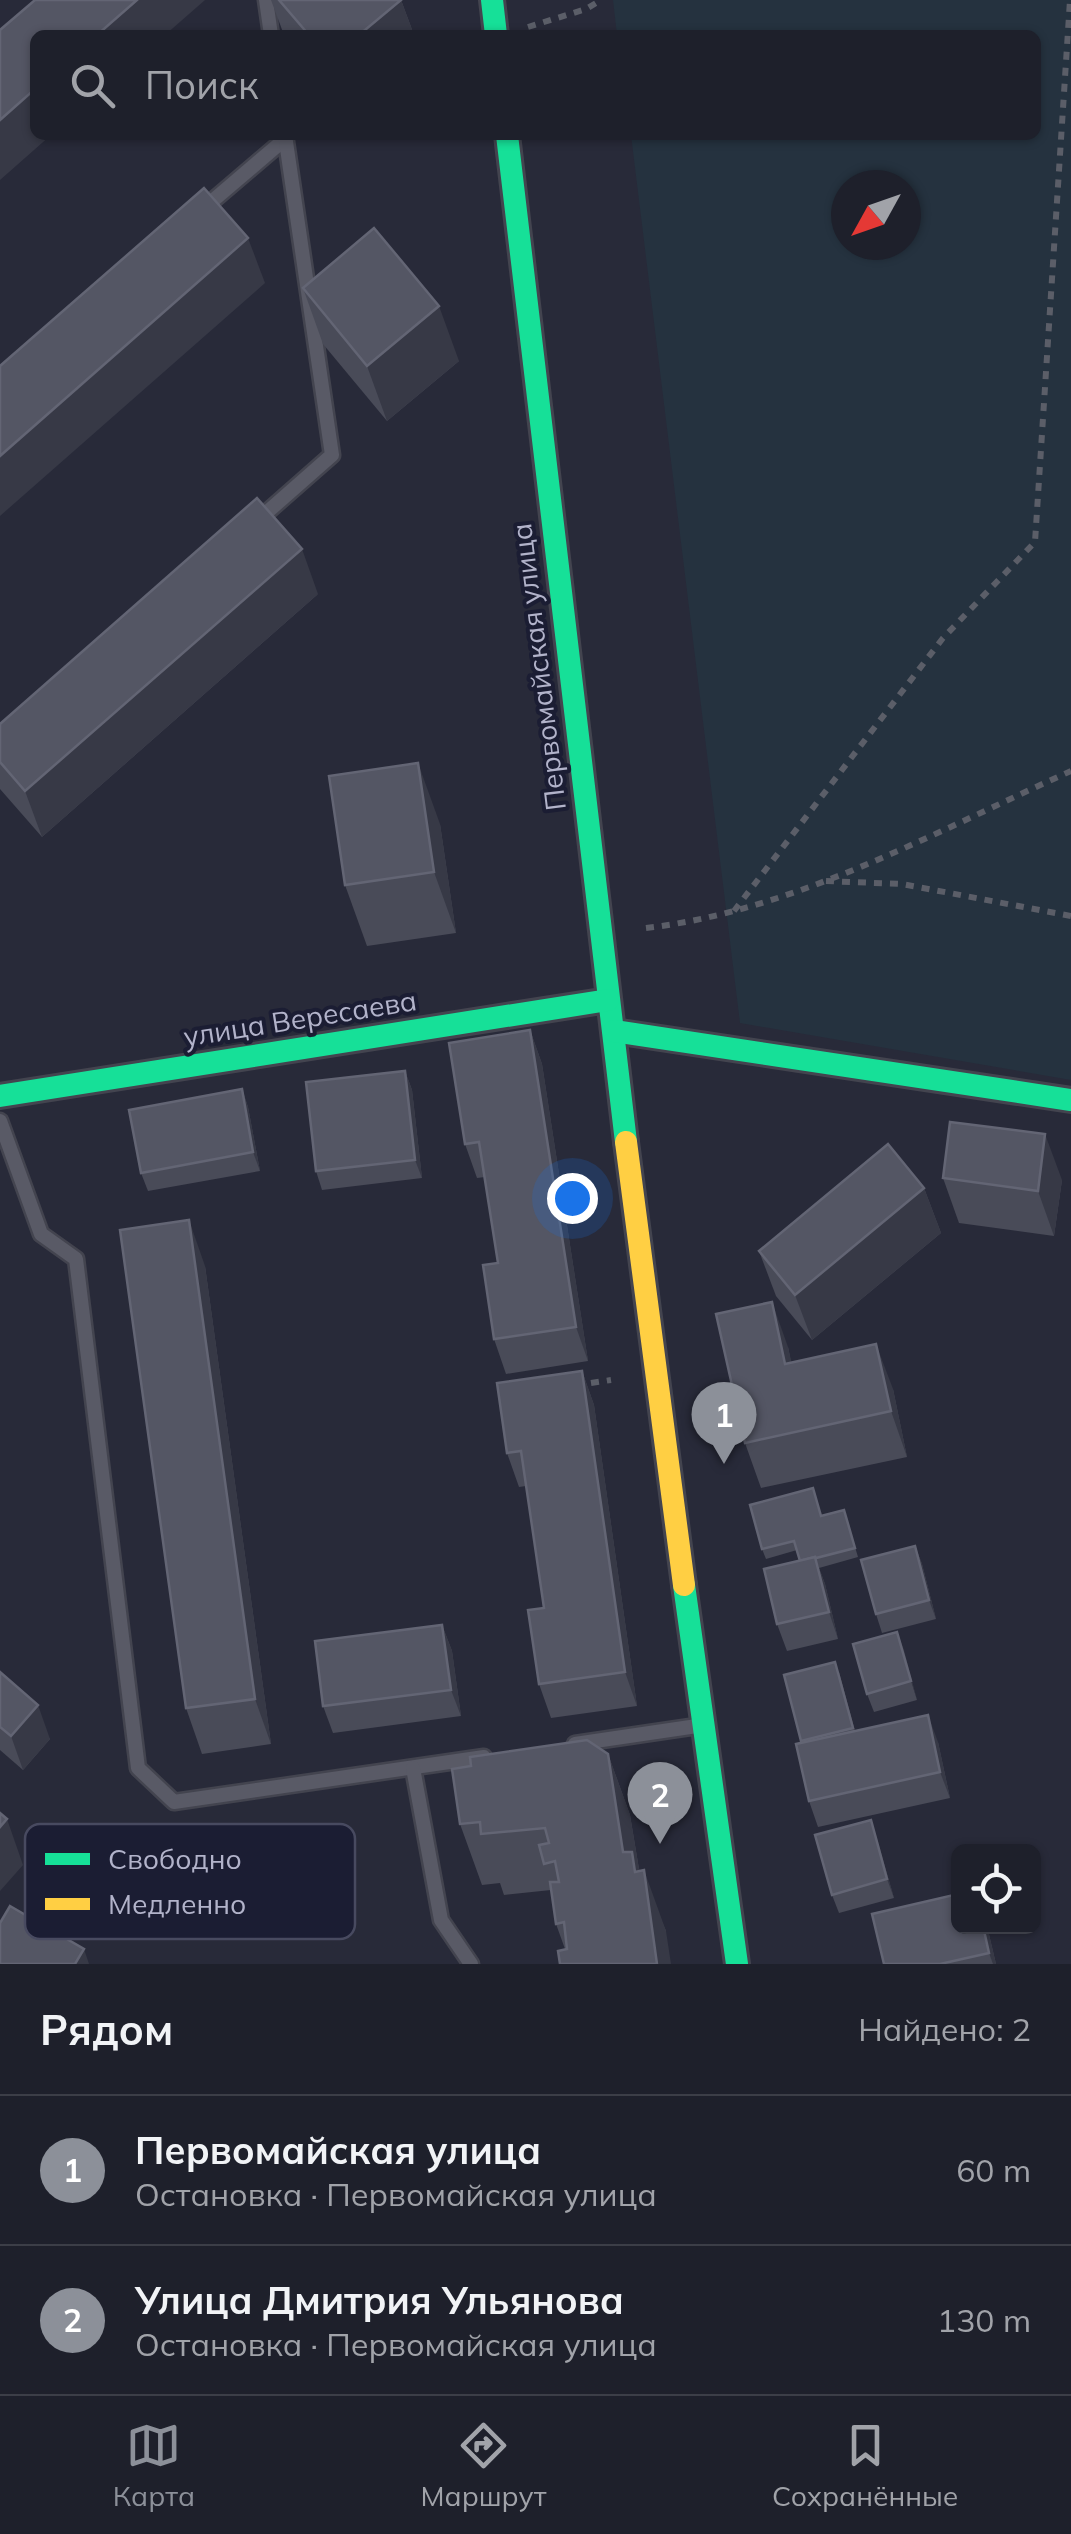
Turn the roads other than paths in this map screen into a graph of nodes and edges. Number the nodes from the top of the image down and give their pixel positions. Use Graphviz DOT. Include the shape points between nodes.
graph roads {
  1 [pos="266,0"];
  2 [pos="492,0"];
  3 [pos="270,30"];
  4 [pos="495,30"];
  5 [pos="282,140"];
  6 [pos="285,140"];
  7 [pos="508,140"];
  8 [pos="195,215"];
  9 [pos="246,531"];
  10 [pos="608,1000"];
  11 [pos="614,1031"];
  12 [pos="0,1096"];
  13 [pos="1071,1100"];
  14 [pos="0,1121"];
  15 [pos="703,1725"];
  16 [pos="562,1746"];
  17 [pos="506,1754"];
  18 [pos="413,1768"];
  19 [pos="471,1964"];
  20 [pos="737,1964"];
  1 -- 3 [label="lane"];
  2 -- 4 [label="main road"];
  5 -- 8 [label="lane"];
  6 -- 9 [label="lane" via="332,455"];
  7 -- 10 [label="main road, Первомайская улица"];
  10 -- 11 [label="main road, Первомайская улица"];
  10 -- 12 [label="main road, улица Вересаева"];
  11 -- 13 [label="main road"];
  11 -- 15 [label="main road, Первомайская улица"];
  14 -- 18 [label="lane" via="40,1234 76,1259 138,1768 174,1802"];
  15 -- 16 [label="lane"];
  15 -- 20 [label="main road, Первомайская улица"];
  17 -- 18 [label="lane"];
  18 -- 19 [label="lane" via="441,1920"];
}
